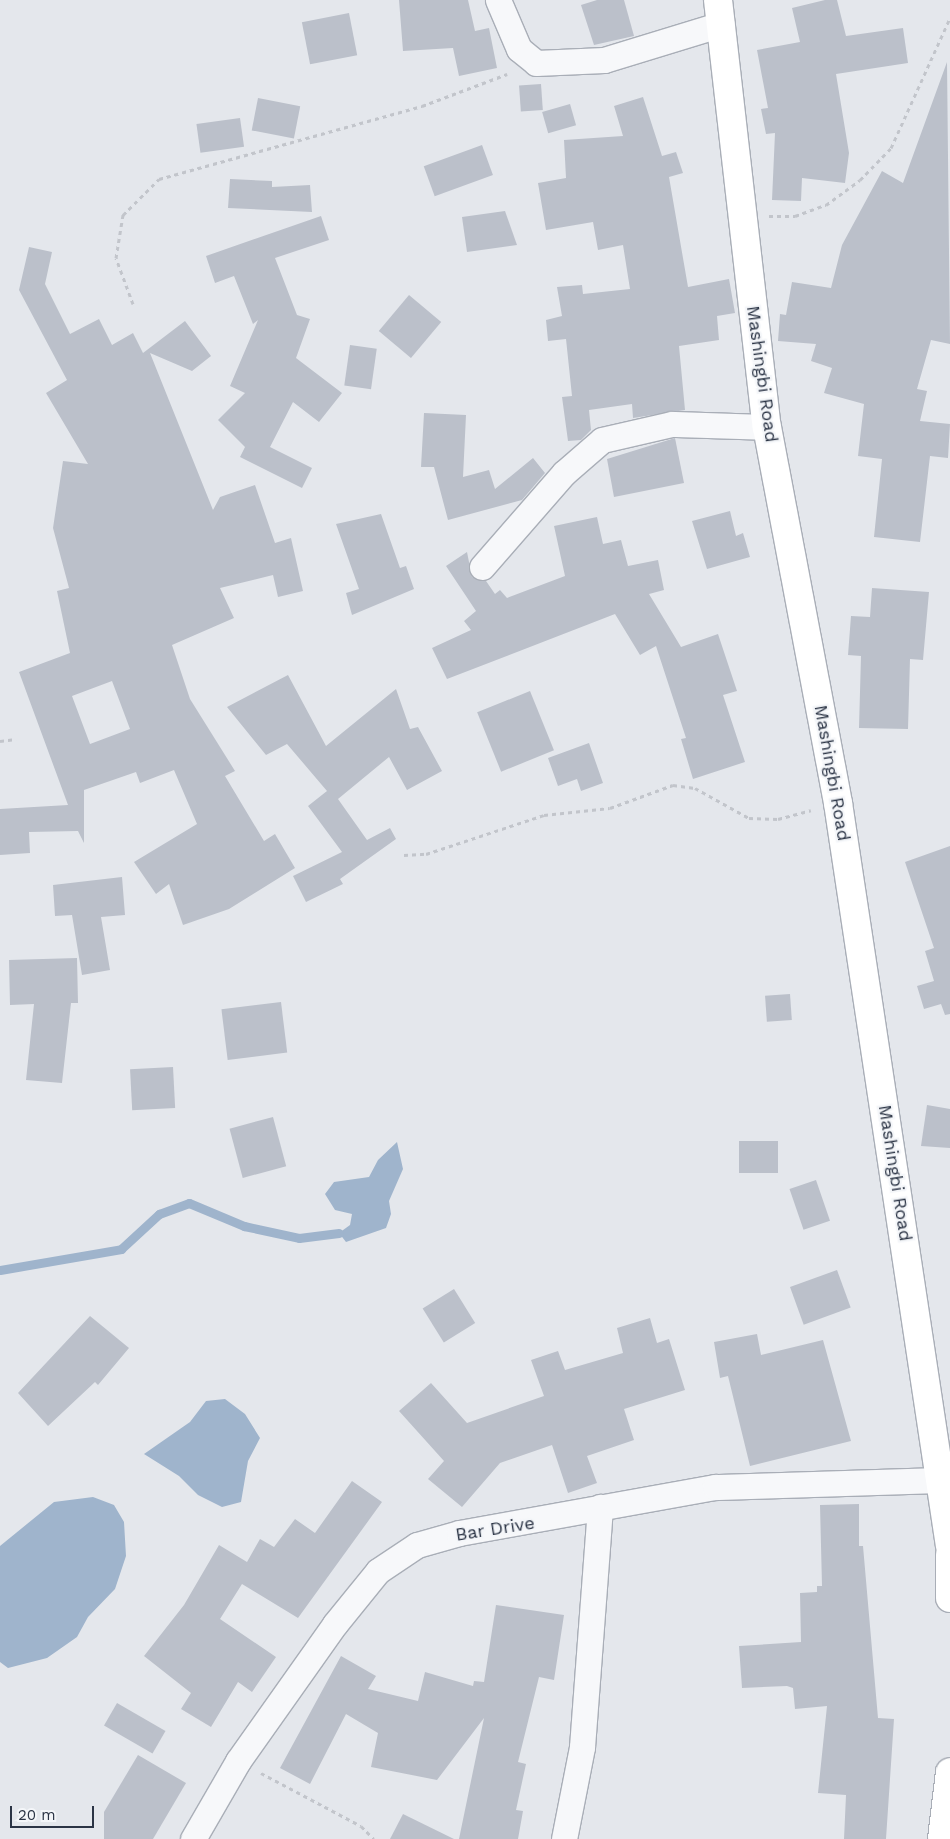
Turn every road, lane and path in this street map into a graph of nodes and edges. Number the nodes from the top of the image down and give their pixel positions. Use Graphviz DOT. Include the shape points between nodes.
graph roads {
  1 [pos="498,0"];
  2 [pos="720,12"];
  3 [pos="950,18"];
  4 [pos="536,63"];
  5 [pos="741,215"];
  6 [pos="133,304"];
  7 [pos="768,427"];
  8 [pos="482,567"];
  9 [pos="16,739"];
  10 [pos="0,741"];
  11 [pos="838,803"];
  12 [pos="404,855"];
  13 [pos="943,1480"];
  14 [pos="600,1507"];
  15 [pos="950,1546"];
  16 [pos="950,1555"];
  17 [pos="950,1598"];
  18 [pos="238,1761"];
  19 [pos="950,1772"];
  20 [pos="193,1839"];
  21 [pos="374,1839"];
  22 [pos="564,1839"];
  23 [pos="942,1839"];
  1 -- 4 [label="street" via="519,49"];
  2 -- 4 [label="street" via="604,60"];
  2 -- 5 [label="main road, Mashingbi Road"];
  3 -- 5 [label="path" via="891,148 860,180 826,205 795,216"];
  4 -- 6 [label="path" via="422,106 159,179 123,215 116,258"];
  5 -- 7 [label="main road, Mashingbi Road"];
  7 -- 8 [label="street" via="672,424 602,440 564,473"];
  7 -- 11 [label="main road, Mashingbi Road"];
  9 -- 10 [label="path"];
  11 -- 12 [label="path" via="778,819 749,818 695,788 673,785 610,808 544,815 426,854"];
  11 -- 13 [label="main road, Mashingbi Road"];
  13 -- 14 [label="street, Bar Drive" via="715,1487"];
  13 -- 15 [label="main road, Mashingbi Road"];
  14 -- 18 [label="street, Bar Drive" via="417,1545 378,1571 335,1624"];
  14 -- 22 [label="street" via="582,1747"];
  16 -- 17 [label="main road"];
  18 -- 20 [label="street, Bar Drive"];
  18 -- 21 [label="path" via="314,1799"];
  19 -- 23 [label="main road"];
}
